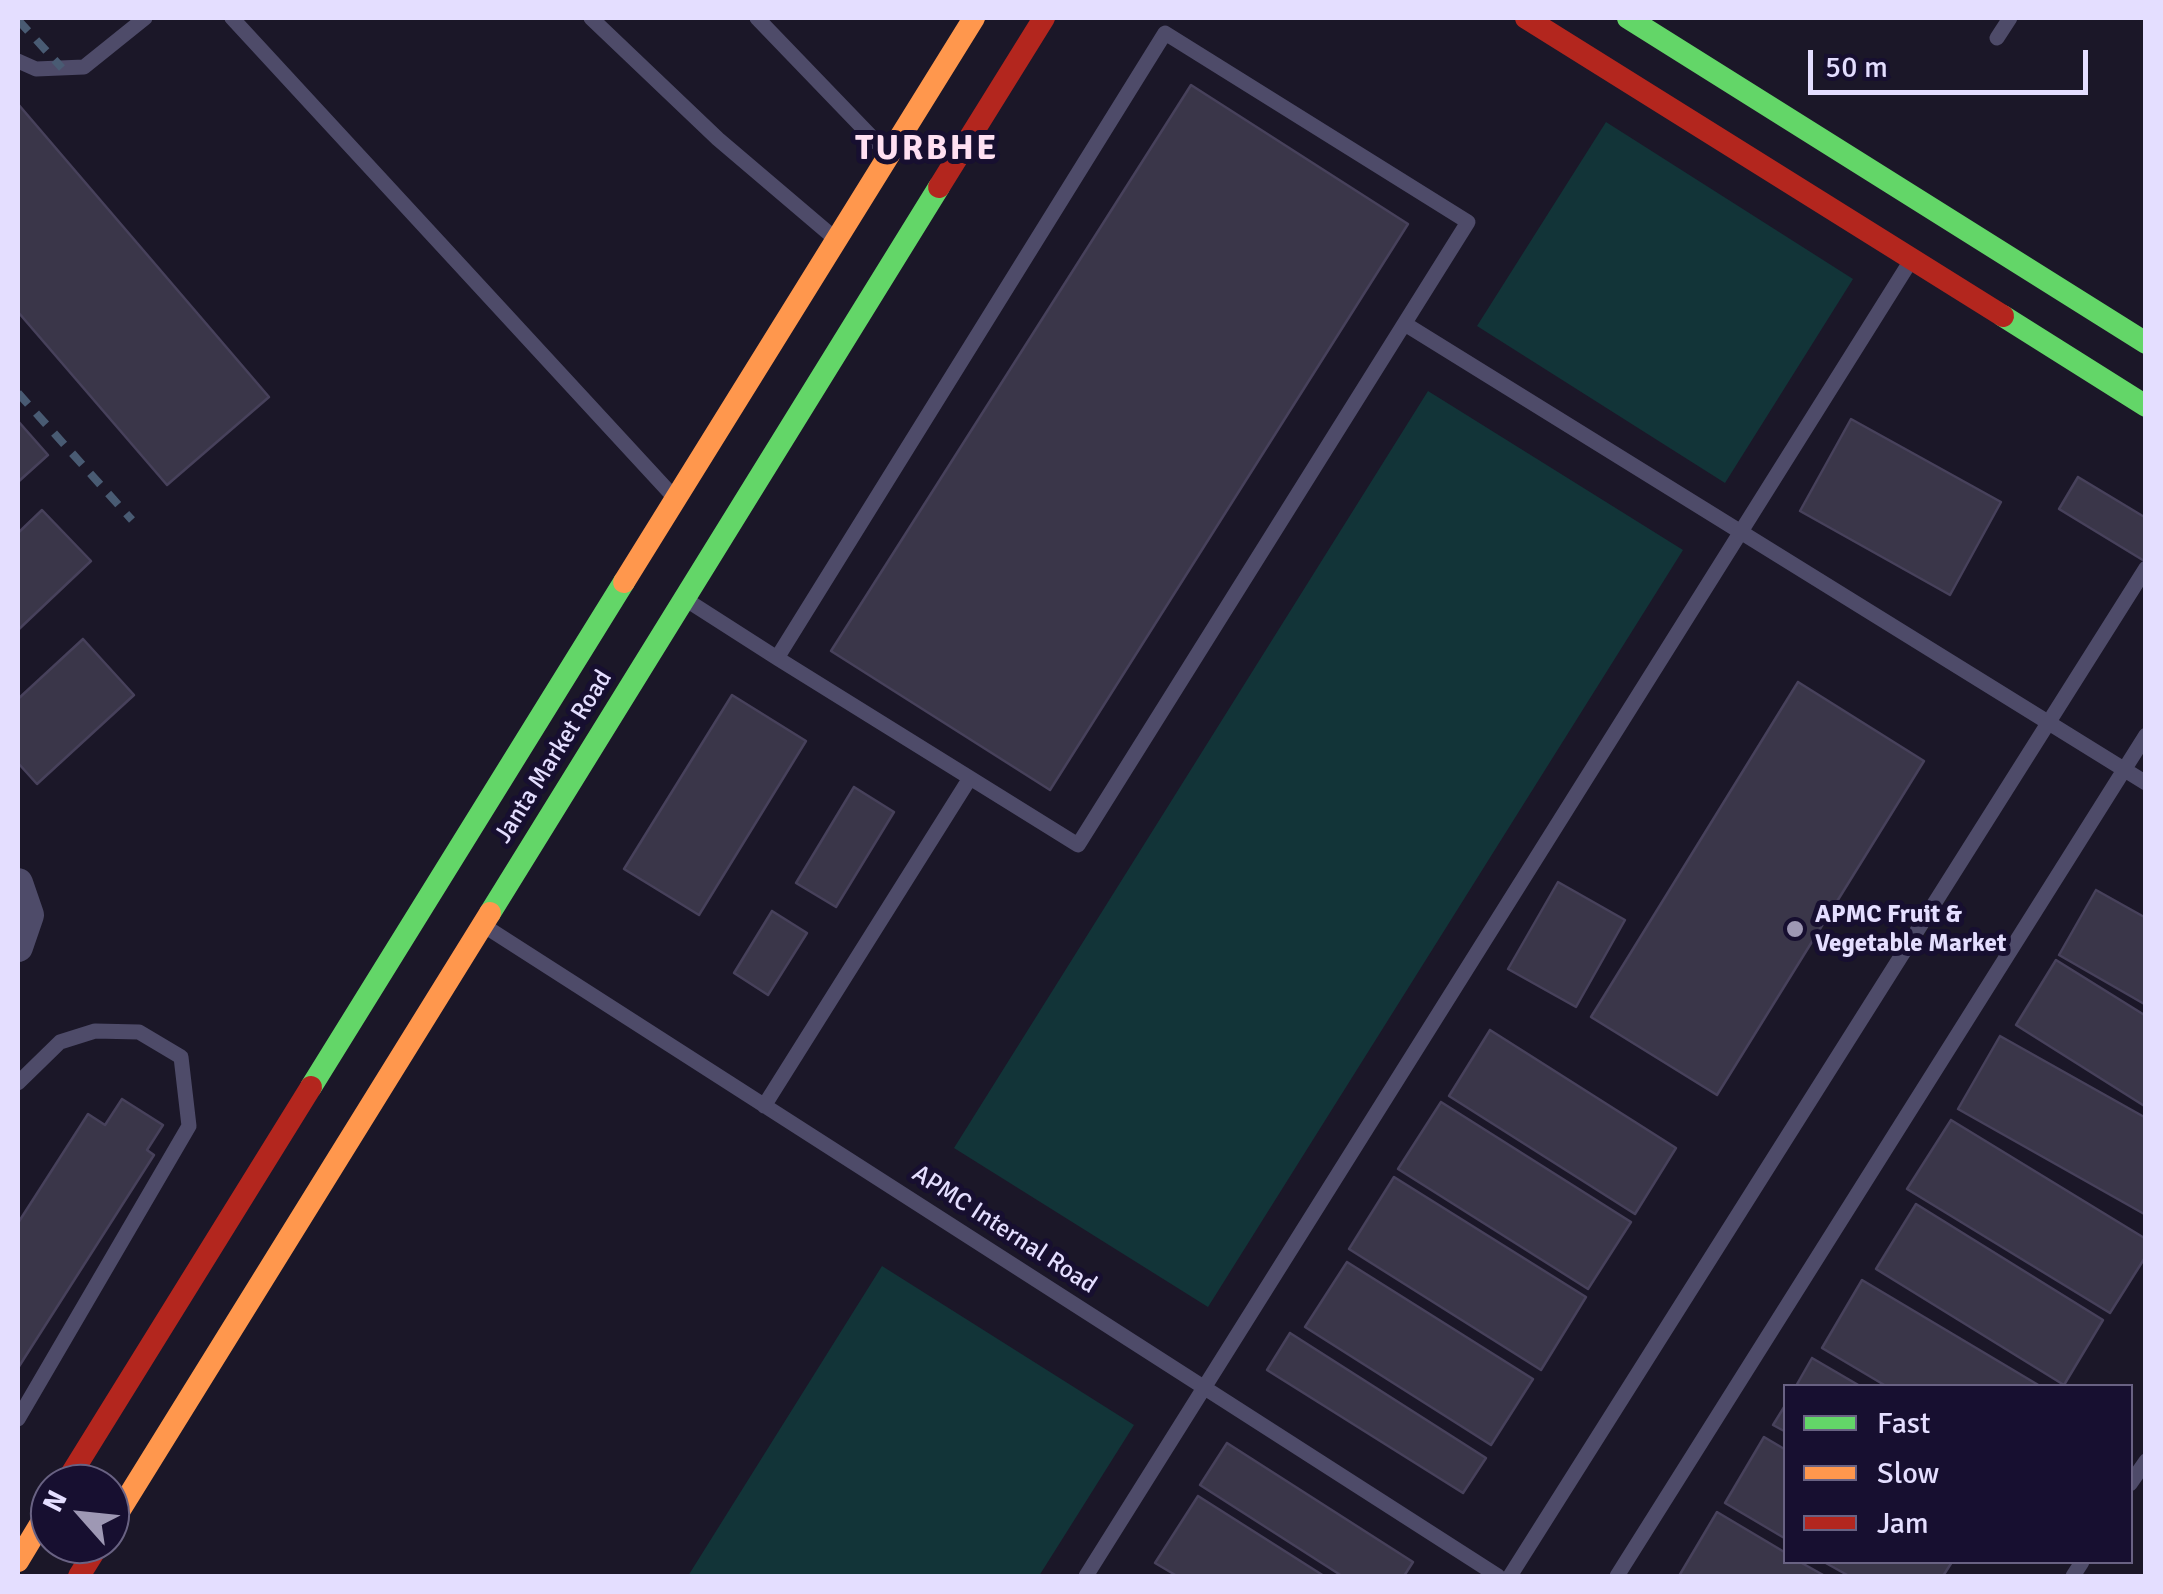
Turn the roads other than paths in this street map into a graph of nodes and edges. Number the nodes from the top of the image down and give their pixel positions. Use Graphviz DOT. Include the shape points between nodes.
graph roads {
  1 [pos="145,18"];
  2 [pos="232,18"];
  3 [pos="590,18"];
  4 [pos="757,18"];
  5 [pos="974,18"];
  6 [pos="1044,18"];
  7 [pos="1526,18"];
  8 [pos="1628,18"];
  9 [pos="2010,18"];
  10 [pos="1997,38"];
  11 [pos="18,61"];
  12 [pos="888,155"];
  13 [pos="836,240"];
  14 [pos="1912,260"];
  15 [pos="1404,324"];
  16 [pos="2146,343"];
  17 [pos="2146,406"];
  18 [pos="676,499"];
  19 [pos="1741,534"];
  20 [pos="2146,568"];
  21 [pos="684,598"];
  22 [pos="778,658"];
  23 [pos="2047,723"];
  24 [pos="2146,735"];
  25 [pos="2124,770"];
  26 [pos="970,778"];
  27 [pos="2146,784"];
  28 [pos="18,883"];
  29 [pos="482,925"];
  30 [pos="18,947"];
  31 [pos="18,1083"];
  32 [pos="764,1106"];
  33 [pos="1204,1388"];
  34 [pos="18,1419"];
  35 [pos="77,1464"];
  36 [pos="130,1494"];
  37 [pos="1086,1576"];
  38 [pos="1498,1576"];
  39 [pos="1510,1576"];
  40 [pos="1618,1576"];
  1 -- 11 [label="lane" via="84,67 36,70"];
  2 -- 18 [label="lane"];
  3 -- 13 [label="lane"];
  4 -- 12 [label="lane"];
  5 -- 12 [label="main road, Janta Market Road"];
  6 -- 21 [label="main road, Janta Market Road"];
  7 -- 14 [label="main road"];
  8 -- 16 [label="main road"];
  9 -- 10 [label="lane"];
  12 -- 13 [label="main road, Janta Market Road"];
  13 -- 18 [label="main road, Janta Market Road"];
  14 -- 17 [label="main road"];
  14 -- 19 [label="lane"];
  15 -- 19 [label="lane"];
  15 -- 22 [label="lane" via="1468,222 1165,33"];
  15 -- 26 [label="lane" via="1078,845"];
  18 -- 35 [label="main road, Janta Market Road"];
  19 -- 23 [label="lane"];
  19 -- 33 [label="lane"];
  20 -- 23 [label="lane"];
  21 -- 22 [label="lane"];
  21 -- 29 [label="main road, Janta Market Road"];
  22 -- 26 [label="lane"];
  23 -- 25 [label="lane"];
  23 -- 39 [label="lane"];
  24 -- 25 [label="lane"];
  25 -- 27 [label="lane"];
  25 -- 40 [label="lane"];
  26 -- 32 [label="lane"];
  28 -- 30 [label="street" via="29,915"];
  29 -- 32 [label="lane, APMC Internal Road"];
  29 -- 36 [label="main road, Janta Market Road"];
  31 -- 34 [label="lane" via="60,1042 94,1031 139,1032 180,1057 188,1126"];
  32 -- 33 [label="lane, APMC Internal Road"];
  33 -- 37 [label="lane"];
  33 -- 38 [label="lane, APMC Internal Road"];
}
